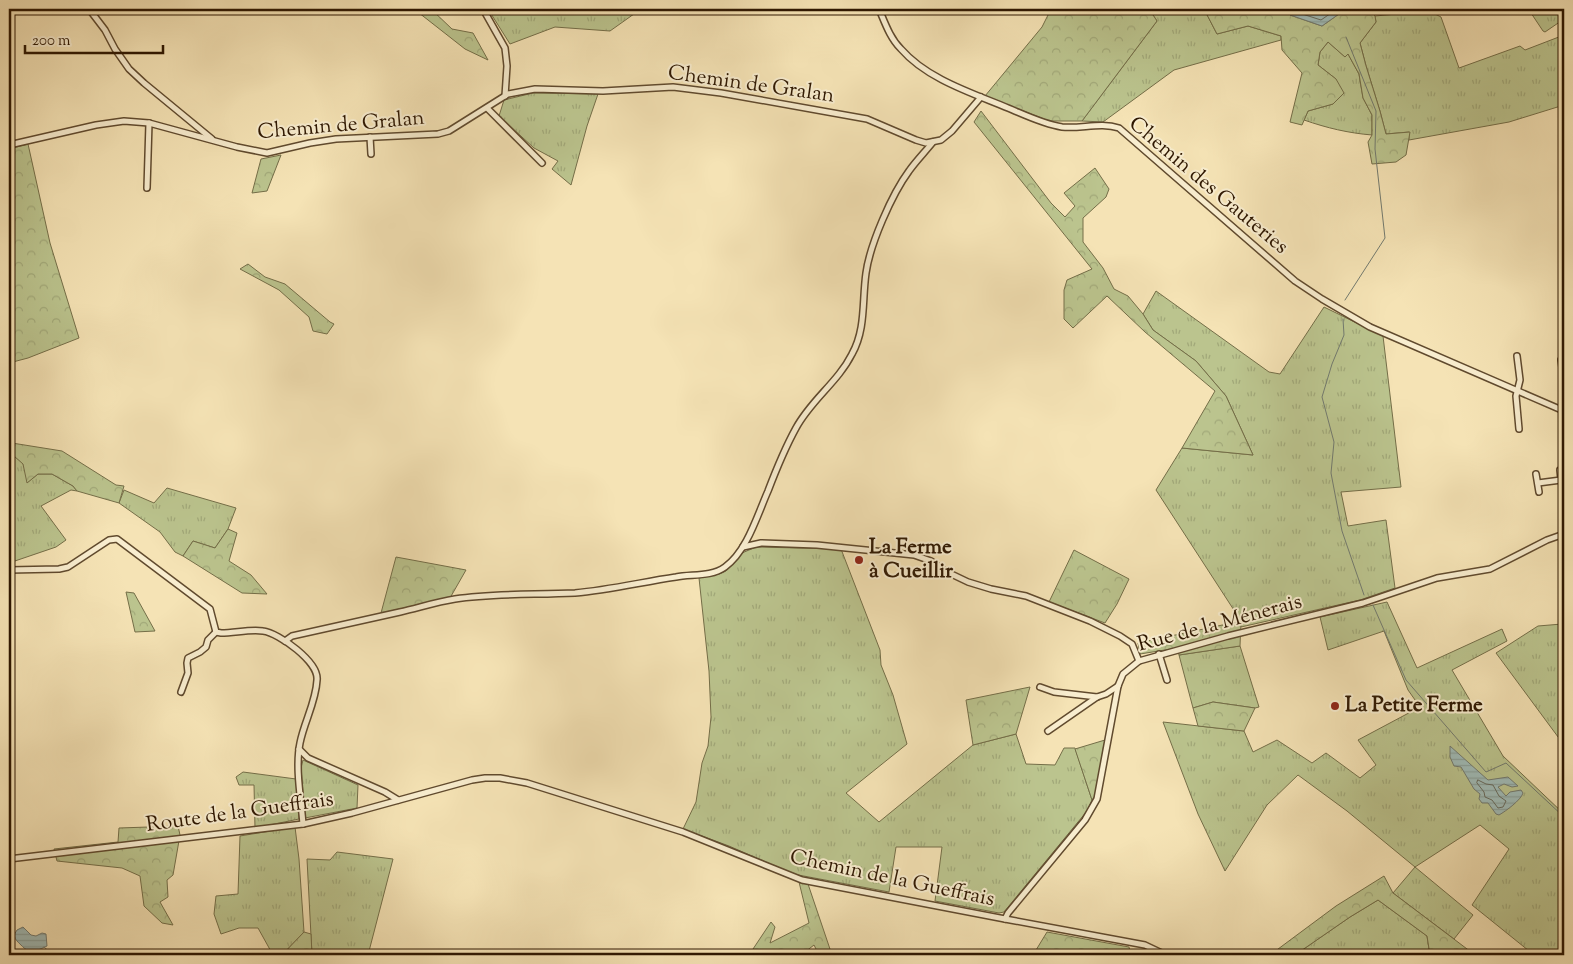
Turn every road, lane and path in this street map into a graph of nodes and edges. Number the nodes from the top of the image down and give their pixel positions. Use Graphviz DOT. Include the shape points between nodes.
graph roads {
  1 [pos="89,9"];
  2 [pos="483,9"];
  3 [pos="879,9"];
  4 [pos="505,96"];
  5 [pos="981,97"];
  6 [pos="487,108"];
  7 [pos="149,123"];
  8 [pos="370,137"];
  9 [pos="214,141"];
  10 [pos="933,142"];
  11 [pos="9,145"];
  12 [pos="371,154"];
  13 [pos="542,163"];
  14 [pos="147,188"];
  15 [pos="1517,356"];
  16 [pos="1561,360"];
  17 [pos="1564,381"];
  18 [pos="1517,390"];
  19 [pos="1564,411"];
  20 [pos="1519,429"];
  21 [pos="1560,470"];
  22 [pos="1536,474"];
  23 [pos="1563,481"];
  24 [pos="1538,483"];
  25 [pos="1539,492"];
  26 [pos="1564,534"];
  27 [pos="743,547"];
  28 [pos="9,570"];
  29 [pos="216,632"];
  30 [pos="285,640"];
  31 [pos="1159,654"];
  32 [pos="1138,661"];
  33 [pos="1167,680"];
  34 [pos="1118,686"];
  35 [pos="1040,688"];
  36 [pos="181,692"];
  37 [pos="1106,694"];
  38 [pos="1097,697"];
  39 [pos="1115,702"];
  40 [pos="1048,731"];
  41 [pos="299,749"];
  42 [pos="472,780"];
  43 [pos="398,800"];
  44 [pos="303,824"];
  45 [pos="9,859"];
  46 [pos="1005,920"];
  47 [pos="1166,955"];
  1 -- 9 [label="street" via="129,69"];
  2 -- 4 [label="street" via="505,48"];
  3 -- 5 [label="street, Chemin des Gauteries" via="894,41 911,59 939,78"];
  4 -- 6 [label="street, Chemin de Gralan"];
  4 -- 10 [label="street, Chemin de Gralan" via="535,90 673,87 867,119 916,140"];
  5 -- 10 [label="street" via="952,131"];
  5 -- 18 [label="street, Chemin des Gauteries" via="1046,123 1119,128 1295,281 1322,300 1370,327"];
  6 -- 8 [label="street, Chemin de Gralan" via="449,131 438,134"];
  6 -- 13 [label="street"];
  7 -- 9 [label="street, Chemin de Gralan"];
  7 -- 11 [label="street, Chemin de Gralan" via="110,122"];
  7 -- 14 [label="street"];
  8 -- 9 [label="street, Chemin de Gralan" via="310,143 267,153"];
  8 -- 12 [label="street"];
  10 -- 27 [label="street" via="909,171 879,231 868,266 864,314 853,353 796,428"];
  15 -- 18 [label="street" via="1520,380"];
  16 -- 17 [label="street"];
  18 -- 19 [label="street, Chemin des Gauteries"];
  18 -- 20 [label="street"];
  21 -- 23 [label="street"];
  22 -- 24 [label="street"];
  23 -- 24 [label="street"];
  24 -- 25 [label="street"];
  26 -- 31 [label="street, Rue de la Ménerais" via="1490,569 1437,578 1363,603"];
  27 -- 30 [label="street" via="730,563 713,573 608,590 457,599"];
  27 -- 32 [label="street" via="761,543 818,545 926,558 968,582 1026,596 1090,621 1132,644"];
  28 -- 29 [label="street" via="68,567 110,540 117,539 210,609"];
  29 -- 30 [label="street" via="266,631"];
  29 -- 36 [label="street" via="206,647 188,658 188,673"];
  30 -- 41 [label="street" via="315,668 318,678"];
  31 -- 32 [label="street, Rue de la Ménerais"];
  31 -- 33 [label="street"];
  32 -- 34 [label="street, Rue de la Ménerais" via="1123,674"];
  34 -- 37 [label="street"];
  34 -- 39 [label="street, Rue de la Ménerais"];
  35 -- 38 [label="street"];
  37 -- 38 [label="street"];
  37 -- 39 [label="street"];
  38 -- 40 [label="street"];
  39 -- 46 [label="street, Rue de la Ménerais" via="1097,799 1085,820"];
  41 -- 43 [label="street" via="308,758"];
  41 -- 44 [label="street"];
  42 -- 43 [label="street, Route de la Gueffrais"];
  42 -- 46 [label="street, Chemin de la Gueffrais" via="500,778 527,783 683,832 802,880"];
  43 -- 44 [label="street, Route de la Gueffrais"];
  44 -- 45 [label="street, Route de la Gueffrais"];
  46 -- 47 [label="street, Chemin de la Gueffrais" via="1145,945"];
}
